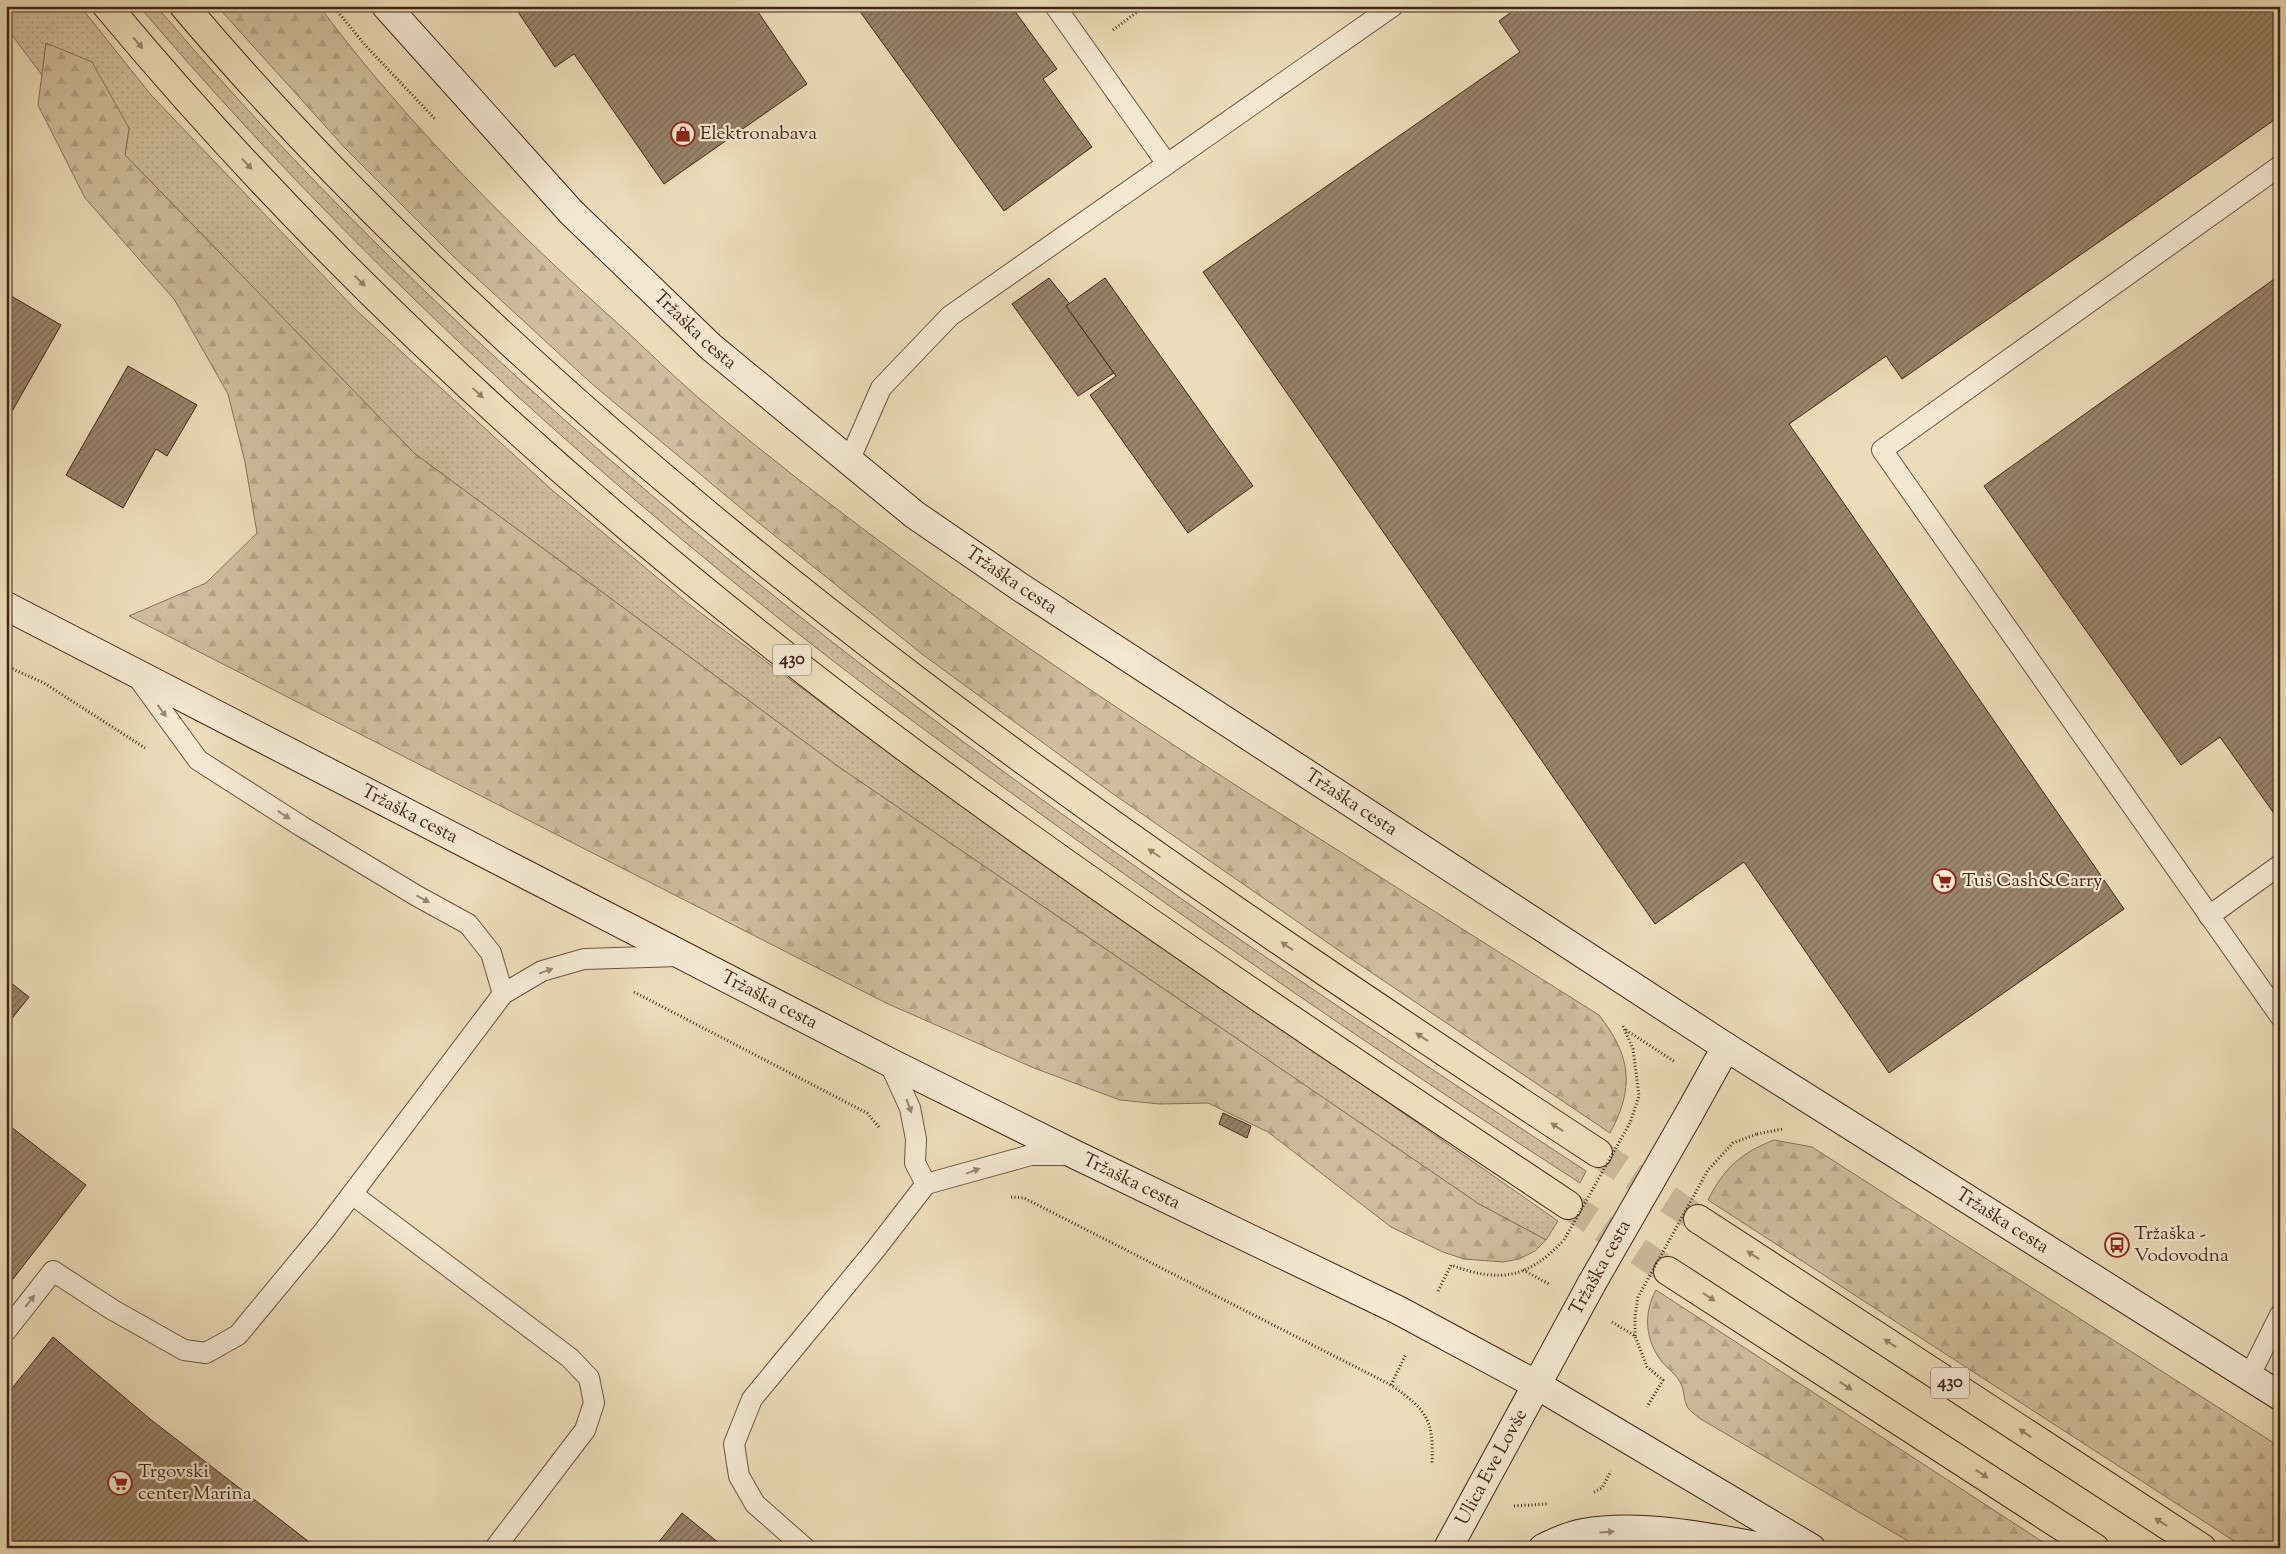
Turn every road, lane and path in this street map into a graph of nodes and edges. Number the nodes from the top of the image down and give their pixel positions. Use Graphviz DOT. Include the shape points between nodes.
graph roads {
  1 [pos="107,6"];
  2 [pos="184,6"];
  3 [pos="386,6"];
  4 [pos="1055,6"];
  5 [pos="1145,6"];
  6 [pos="1393,6"];
  7 [pos="1086,50"];
  8 [pos="1168,164"];
  9 [pos="2280,166"];
  10 [pos="849,461"];
  11 [pos="9,608"];
  12 [pos="134,672"];
  13 [pos="2280,865"];
  14 [pos="2209,916"];
  15 [pos="684,956"];
  16 [pos="630,990"];
  17 [pos="503,994"];
  18 [pos="2280,1016"];
  19 [pos="1726,1047"];
  20 [pos="889,1062"];
  21 [pos="1630,1123"];
  22 [pos="884,1134"];
  23 [pos="1757,1134"];
  24 [pos="1598,1153"];
  25 [pos="1076,1155"];
  26 [pos="926,1184"];
  27 [pos="352,1194"];
  28 [pos="1008,1197"];
  29 [pos="1568,1205"];
  30 [pos="1698,1219"];
  31 [pos="1451,1265"];
  32 [pos="1668,1271"];
  33 [pos="2280,1316"];
  34 [pos="6,1331"];
  35 [pos="2249,1376"];
  36 [pos="1663,1380"];
  37 [pos="1537,1385"];
  38 [pos="2280,1396"];
  39 [pos="1432,1464"];
  40 [pos="495,1548"];
  41 [pos="805,1548"];
  42 [pos="1448,1548"];
  43 [pos="1543,1548"];
  44 [pos="1767,1548"];
  45 [pos="1811,1548"];
  46 [pos="2095,1548"];
  47 [pos="2202,1548"];
  1 -- 29 [label="highway, 430, one-way" via="184,96 343,264 512,425 690,578 908,750 1226,976"];
  24 -- 2 [label="highway, one-way" via="1153,853 896,666 808,597 629,449 457,293 292,128"];
  3 -- 10 [label="street, Tržaška cesta" via="571,212 712,347"];
  4 -- 7 [label="lane"];
  5 -- 7 [label="path"];
  6 -- 8 [label="lane"];
  7 -- 8 [label="lane"];
  8 -- 10 [label="lane" via="950,316 880,388"];
  9 -- 14 [label="lane" via="1882,450"];
  10 -- 19 [label="street, Tržaška cesta" via="915,515 1020,587"];
  11 -- 12 [label="street, Tržaška cesta"];
  12 -- 15 [label="street, Tržaška cesta"];
  12 -- 17 [label="lane, one-way" via="198,760 301,826 468,924 491,953"];
  13 -- 14 [label="lane"];
  14 -- 18 [label="lane"];
  17 -- 15 [label="lane, one-way" via="542,971 584,959"];
  15 -- 20 [label="street, Tržaška cesta"];
  16 -- 22 [label="path" via="867,1113"];
  17 -- 27 [label="lane"];
  19 -- 35 [label="street, Tržaška cesta"];
  19 -- 37 [label="street, Tržaška cesta, bridge"];
  20 -- 25 [label="street, Tržaška cesta"];
  20 -- 26 [label="lane, one-way" via="910,1108 916,1139 915,1163"];
  21 -- 31 [label="path, bridge" via="1564,1240 1547,1258 1499,1277 1478,1275"];
  23 -- 36 [label="path, bridge" via="1733,1144 1708,1170 1638,1297 1635,1336 1647,1367"];
  26 -- 25 [label="lane, one-way" via="1031,1155"];
  25 -- 37 [label="street, Tržaška cesta" via="1398,1310"];
  26 -- 41 [label="lane" via="752,1399 734,1444 739,1476 755,1504"];
  34 -- 27 [label="lane, one-way" via="53,1271 184,1350 206,1353 238,1335"];
  27 -- 40 [label="lane" via="570,1358 589,1378 594,1403 585,1430"];
  28 -- 39 [label="path" via="1024,1198 1391,1385 1411,1399 1426,1416 1433,1438"];
  47 -- 30 [label="highway, 430, one-way"];
  32 -- 46 [label="highway, one-way"];
  33 -- 35 [label="lane"];
  35 -- 38 [label="street, Tržaška cesta"];
  37 -- 42 [label="street, Ulica Eve Lovše"];
  37 -- 45 [label="street, Tržaška cesta"];
  43 -- 44 [label="street, one-way" via="1583,1533 1646,1530"];
}
